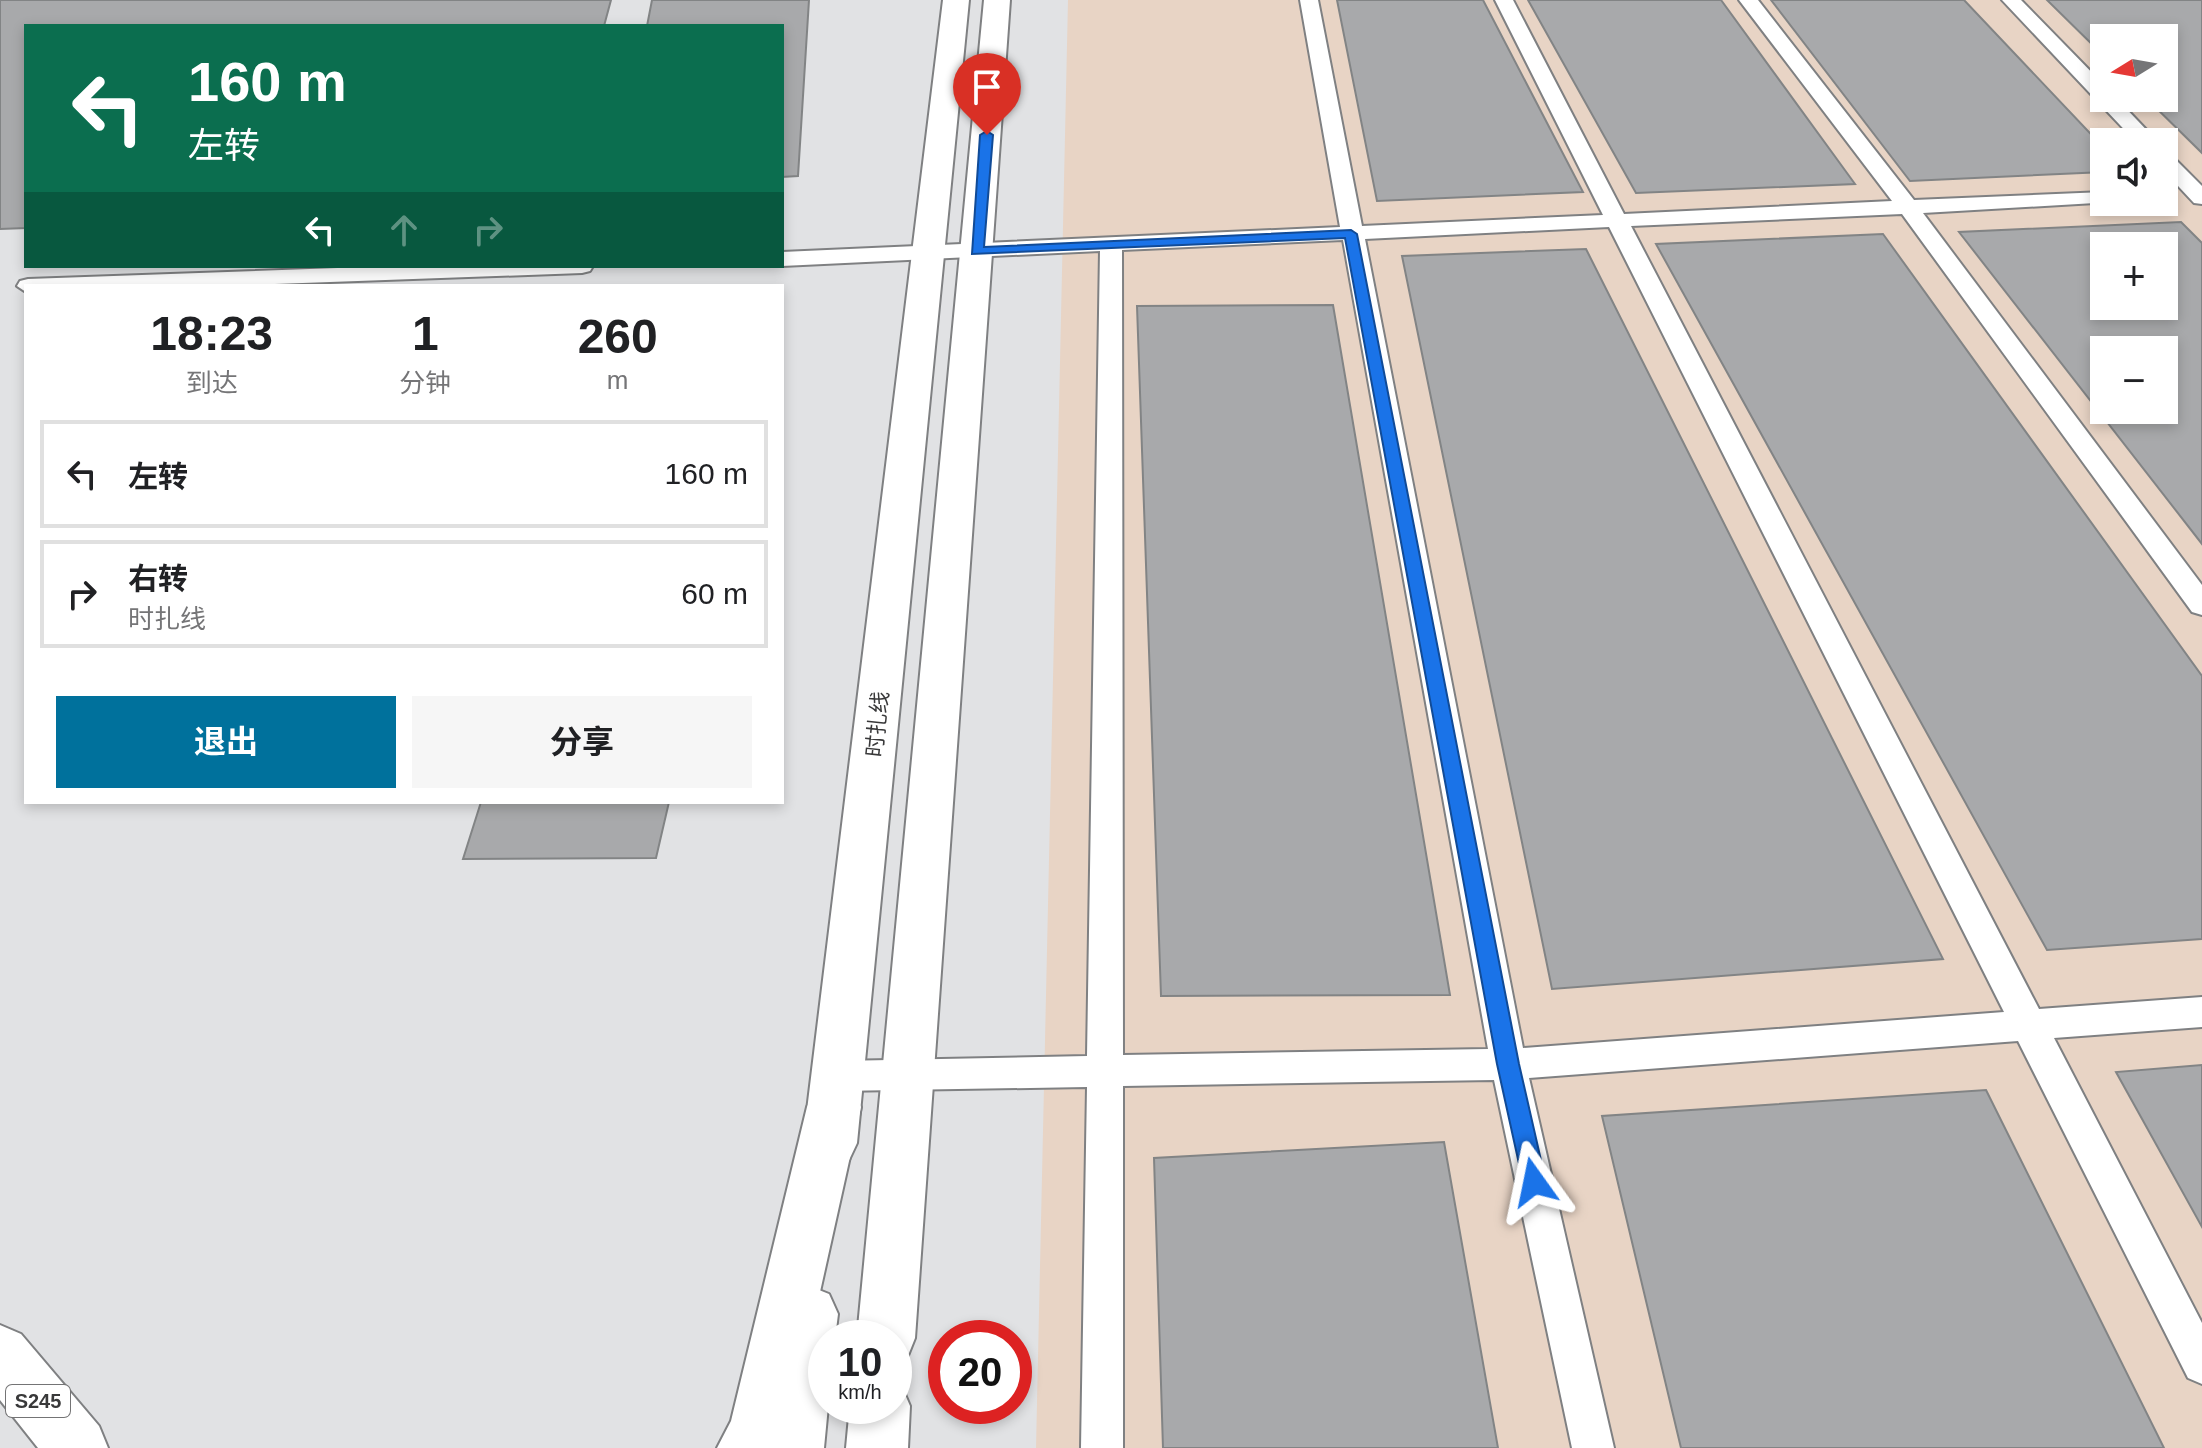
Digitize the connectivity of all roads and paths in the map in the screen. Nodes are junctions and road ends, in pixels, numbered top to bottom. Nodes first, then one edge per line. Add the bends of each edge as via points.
1 (956, 0) edge
2 (997, 0) edge
3 (1309, 0) edge
4 (1504, 0) edge
5 (1748, 0) edge
6 (2011, 0) edge
7 (2090, 82) edge
8 (2119, 112) edge
9 (2135, 128) edge
10 (2178, 173) edge
11 (2178, 196) edge
12 (2201, 196) edge
13 (2090, 199) edge
14 (1908, 207) junction
15 (1616, 221) junction
16 (1351, 234) junction
17 (1111, 245) junction
18 (977, 251) junction
19 (929, 254) junction
20 (784, 259) edge
21 (526, 268) edge
22 (82, 284) edge
23 (24, 286) edge
24 (0, 287) edge
25 (2202, 605) edge
26 (2202, 1012) edge
27 (2028, 1025) junction
28 (1508, 1064) junction
29 (1106, 1072) junction
30 (908, 1075) junction
31 (836, 1091) junction
32 (888, 1320) edge
33 (0, 1354) edge
34 (2202, 1364) edge
35 (879, 1424) edge
36 (77, 1448) edge
37 (748, 1448) edge
38 (793, 1448) edge
39 (877, 1448) edge
40 (1102, 1448) edge
41 (1593, 1448) edge

1 - 19 main road, 时扎线
2 - 18 main road
3 - 16 lane
4 - 15 lane
5 - 14 lane
6 - 7 lane
8 - 9 lane
10 - 12 lane
11 - 12 lane
13 - 14 lane
14 - 15 lane
14 - 25 lane
15 - 16 lane
15 - 27 lane
16 - 17 lane
16 - 28 lane
17 - 18 lane
17 - 29 lane
18 - 19 lane
18 - 30 main road
19 - 20 lane
19 - 31 main road, 时扎线
21 - 22 lane
23 - 24 lane
26 - 27 lane
27 - 28 lane
27 - 34 lane
28 - 29 lane
28 - 41 lane
29 - 30 lane
29 - 40 lane
30 - 31 lane
30 - 32 main road
31 - 37 main road via 758,1436
31 - 38 main road, 时扎线
33 - 36 main road, S245
35 - 39 main road

